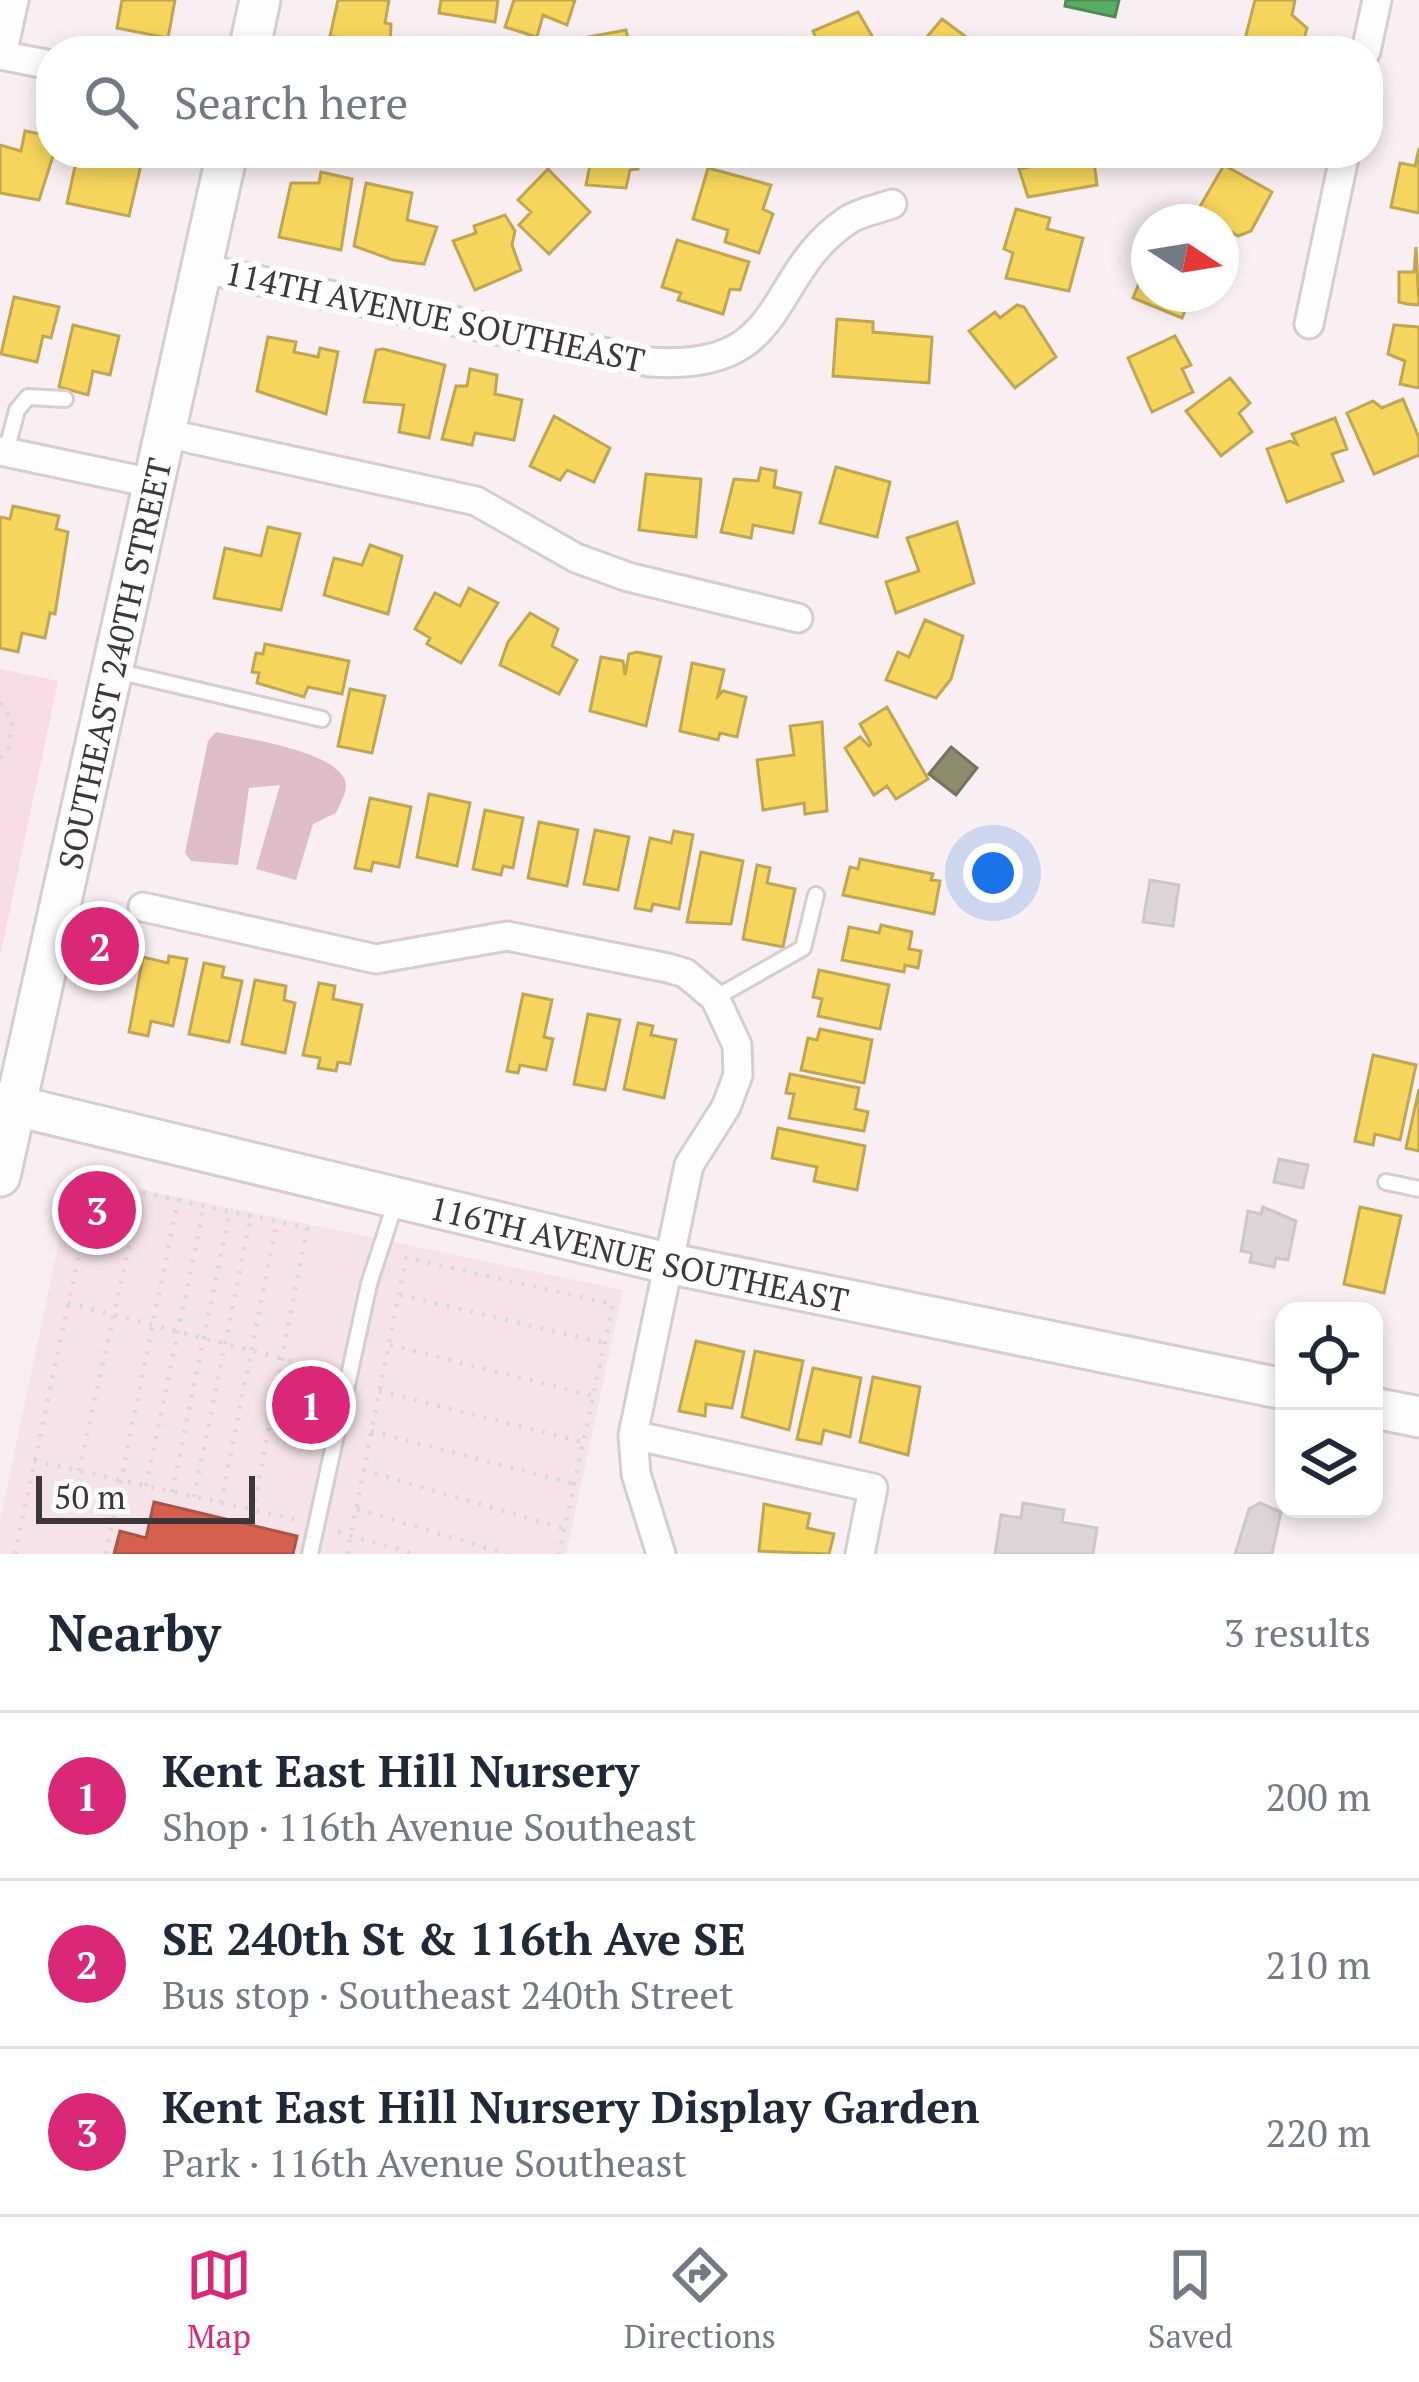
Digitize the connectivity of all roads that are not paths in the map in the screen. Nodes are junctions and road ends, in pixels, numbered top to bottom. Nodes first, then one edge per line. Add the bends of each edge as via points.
1 (14, 0) edge
2 (260, 0) edge
3 (1377, 0) edge
4 (252, 36) edge
5 (1369, 36) edge
6 (1, 55) edge
7 (36, 62) edge
8 (223, 168) edge
9 (1342, 168) edge
10 (892, 204) dead end
11 (200, 268) junction
12 (1309, 324) dead end
13 (65, 399) dead end
14 (165, 433) junction
15 (3, 451) edge
16 (152, 483) junction
17 (798, 618) dead end
18 (111, 670) junction
19 (322, 719) dead end
20 (816, 895) dead end
21 (143, 907) dead end
22 (715, 998) junction
23 (7, 1103) edge
24 (0, 1176) edge
25 (1386, 1182) dead end
26 (1419, 1190) edge
27 (397, 1198) junction
28 (667, 1263) junction
29 (1275, 1388) edge
30 (1383, 1410) edge
31 (1419, 1417) edge
32 (633, 1436) junction
33 (310, 1554) edge
34 (661, 1554) edge
35 (860, 1554) edge

1 - 6 street
2 - 4 main road
3 - 5 street
6 - 7 street
8 - 11 main road, SOUTHEAST 240TH STREET
9 - 12 street
10 - 11 street, 114TH AVENUE SOUTHEAST via 850,219 821,245 755,334 725,355 688,364
11 - 14 main road, SOUTHEAST 240TH STREET
13 - 15 lane via 28,397
14 - 16 main road, SOUTHEAST 240TH STREET
14 - 17 street via 476,501 628,578
15 - 16 street
16 - 18 main road, SOUTHEAST 240TH STREET
18 - 19 lane
18 - 23 main road, SOUTHEAST 240TH STREET
20 - 22 lane via 803,948
21 - 22 street via 376,959 507,936 685,973
22 - 28 street via 737,1045 738,1075 689,1165
23 - 24 main road, SOUTHEAST 240TH STREET
23 - 27 main road, 116TH AVENUE SOUTHEAST
25 - 26 lane
27 - 28 main road, 116TH AVENUE SOUTHEAST
27 - 33 lane via 369,1284
28 - 29 main road, 116TH AVENUE SOUTHEAST
28 - 32 street
30 - 31 main road
32 - 34 street
32 - 35 street via 873,1488

